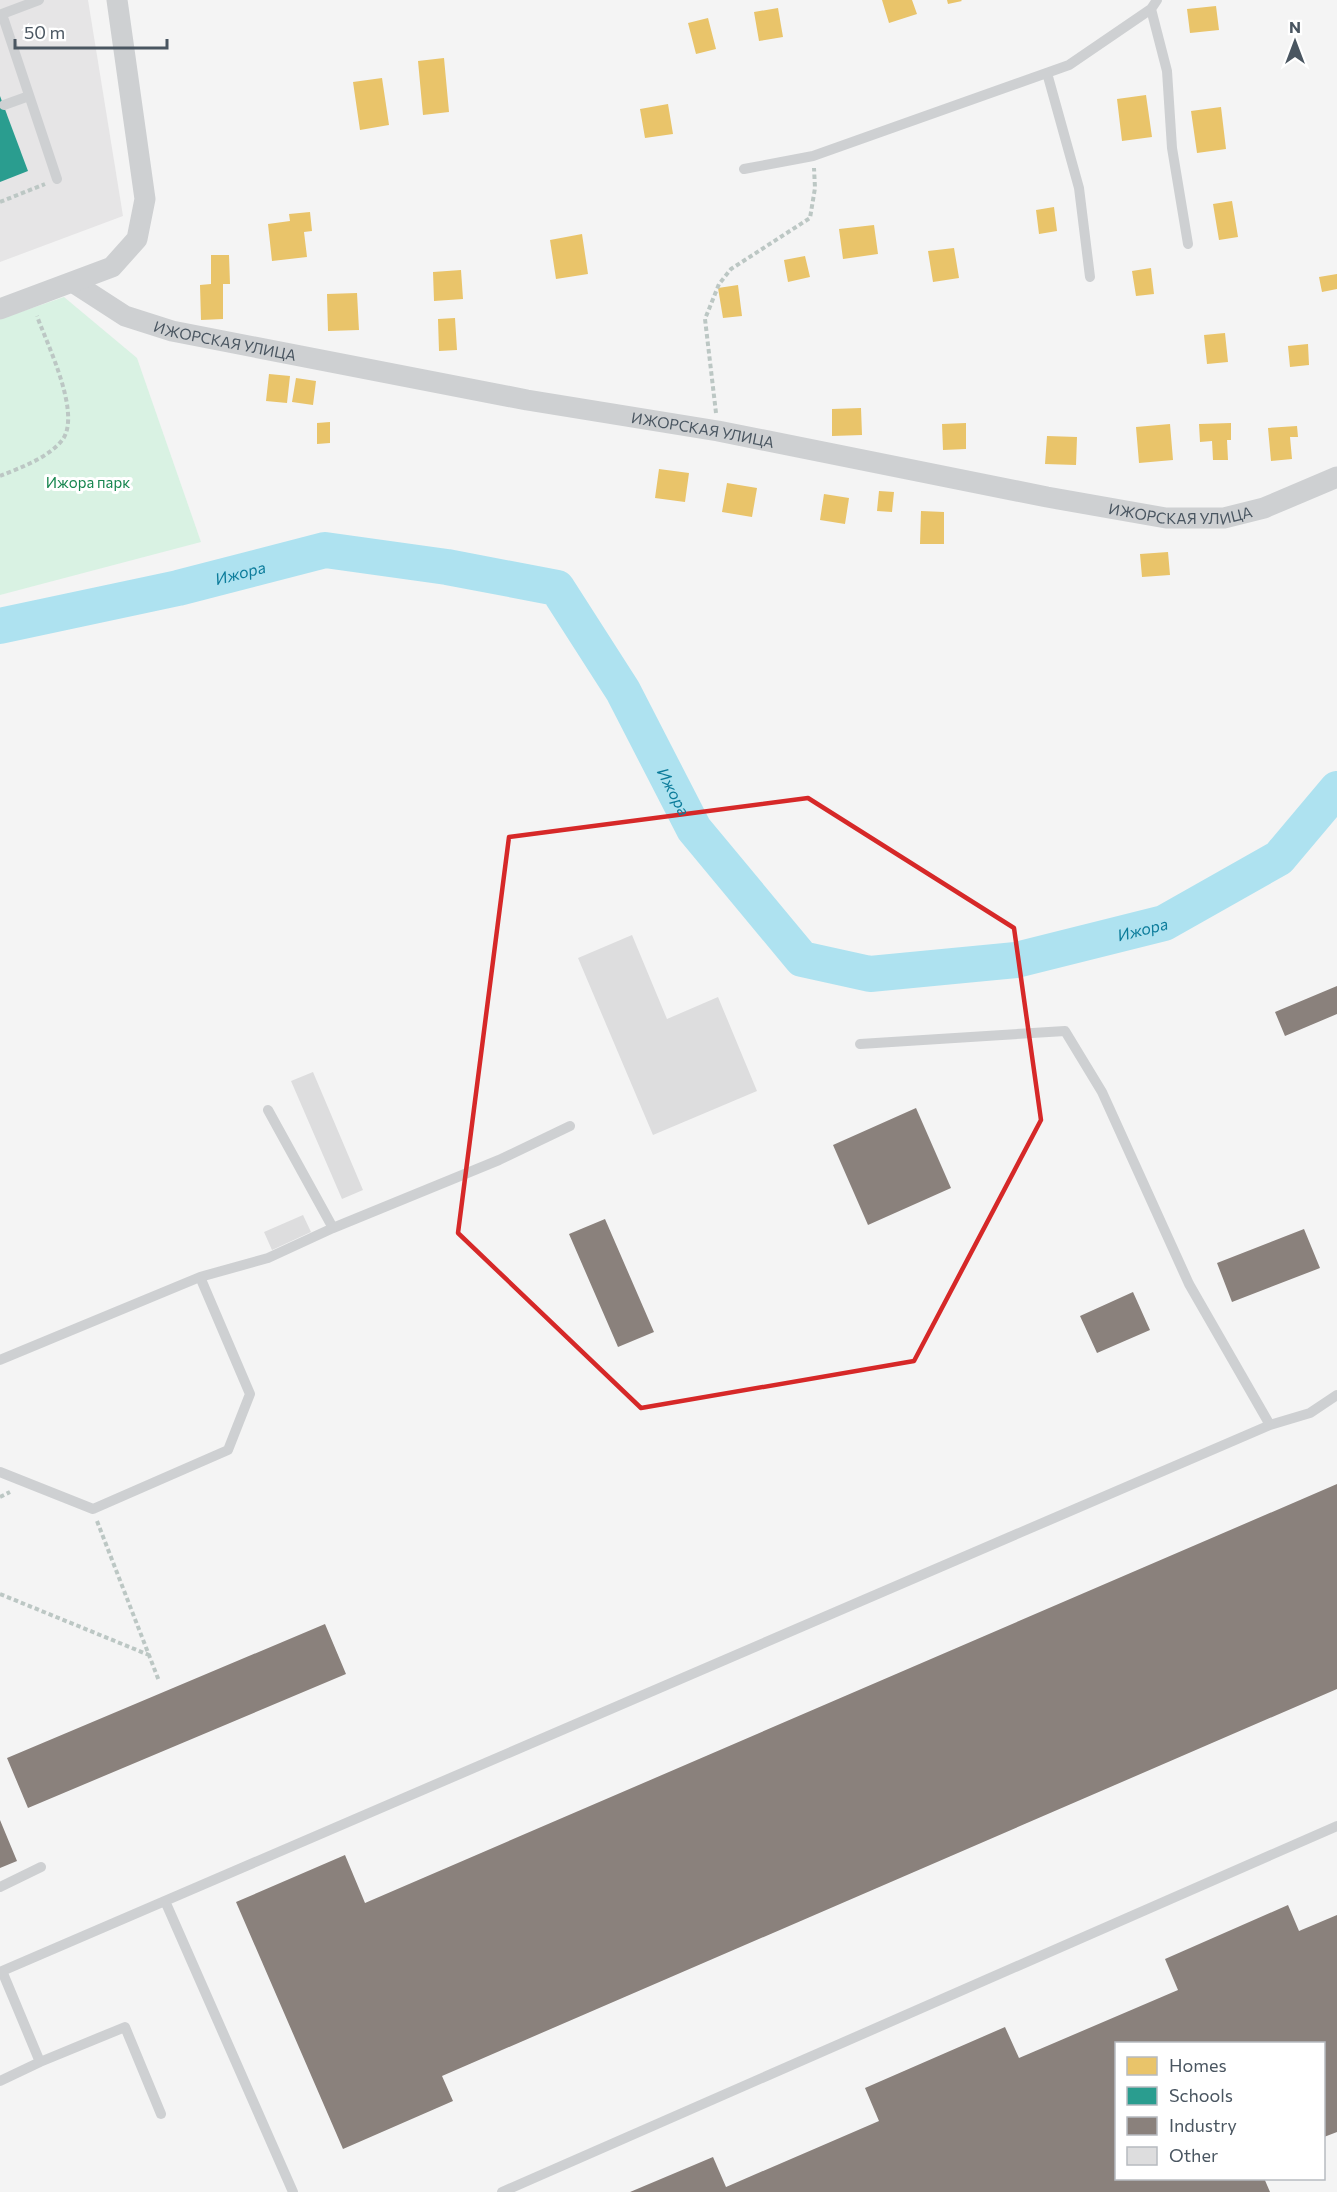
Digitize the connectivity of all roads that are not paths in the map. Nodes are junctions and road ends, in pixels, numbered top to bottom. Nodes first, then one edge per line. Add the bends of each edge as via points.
1 (39, 0) edge
2 (117, 0) edge
3 (1154, 4) edge
4 (1047, 73) junction
5 (29, 96) junction
6 (4, 105) dead end
7 (744, 169) dead end
8 (57, 179) road end
9 (1188, 244) dead end
10 (1090, 278) dead end
11 (74, 283) junction
12 (0, 309) edge
13 (1337, 477) edge
14 (861, 1044) dead end
15 (268, 1110) dead end
16 (570, 1126) dead end
17 (333, 1228) junction
18 (200, 1277) junction
19 (0, 1360) edge
20 (1337, 1395) edge
21 (1270, 1425) junction
22 (0, 1472) edge
23 (1337, 1826) edge
24 (41, 1868) dead end
25 (0, 1887) edge
26 (165, 1901) junction
27 (1, 1971) edge
28 (40, 2062) junction
29 (0, 2081) edge
30 (161, 2114) dead end
31 (292, 2192) edge
32 (502, 2192) edge

1 - 5 lane via 2,14
2 - 11 street via 145,199 137,239 112,267
3 - 4 lane via 1069,65
3 - 9 lane via 1167,71 1172,148
4 - 7 lane via 813,156
4 - 10 lane via 1080,188
5 - 6 lane
5 - 8 lane
11 - 12 street
11 - 13 street, ИЖОРСКАЯ УЛИЦА via 125,316 172,331 1166,518 1224,518 1264,508
14 - 21 lane via 1065,1032 1102,1092 1189,1284
15 - 17 lane
16 - 17 lane via 500,1161
17 - 18 lane via 268,1258
18 - 19 lane
18 - 22 lane via 250,1394 228,1450 93,1509
20 - 21 lane via 1310,1413
21 - 26 lane
23 - 32 lane
24 - 25 lane
26 - 27 lane
26 - 31 lane
27 - 28 lane
28 - 29 lane
28 - 30 lane via 125,2027

